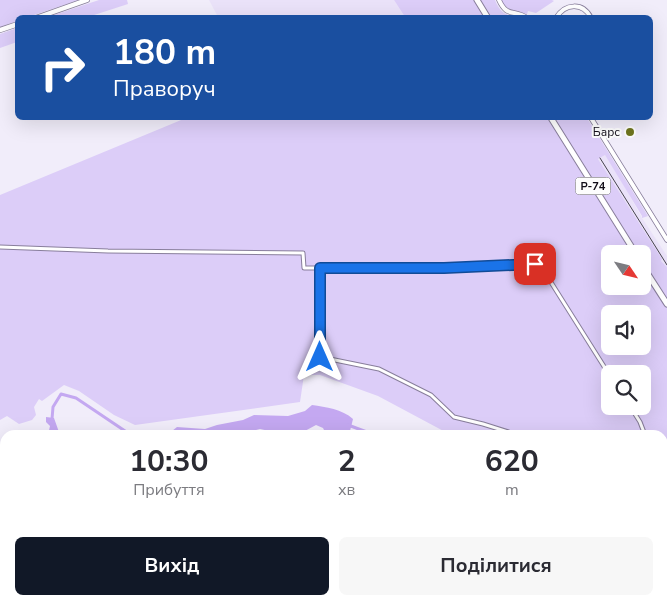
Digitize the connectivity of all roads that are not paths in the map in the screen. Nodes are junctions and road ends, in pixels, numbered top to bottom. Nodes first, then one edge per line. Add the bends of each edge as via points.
1 (87, 0) edge
2 (477, 0) edge
3 (500, 0) edge
4 (44, 15) edge
5 (486, 15) edge
6 (523, 15) edge
7 (558, 15) edge
8 (589, 15) edge
9 (15, 25) edge
10 (0, 30) edge
11 (552, 120) edge
12 (592, 120) edge
13 (667, 240) edge
14 (630, 245) edge
15 (0, 247) edge
16 (320, 268) junction
17 (651, 279) edge
18 (667, 304) edge
19 (603, 365) edge
20 (636, 415) edge
21 (501, 430) edge
22 (643, 430) edge

1 - 4 main road
2 - 5 main road
3 - 6 street via 509,13
7 - 8 street via 563,9 573,6 584,9
9 - 10 main road
11 - 14 main road, Р-74
12 - 13 street
15 - 16 street via 303,253 304,268
16 - 19 street via 538,264
16 - 21 street via 320,357 379,369 431,395 452,416
17 - 18 main road
20 - 22 street

